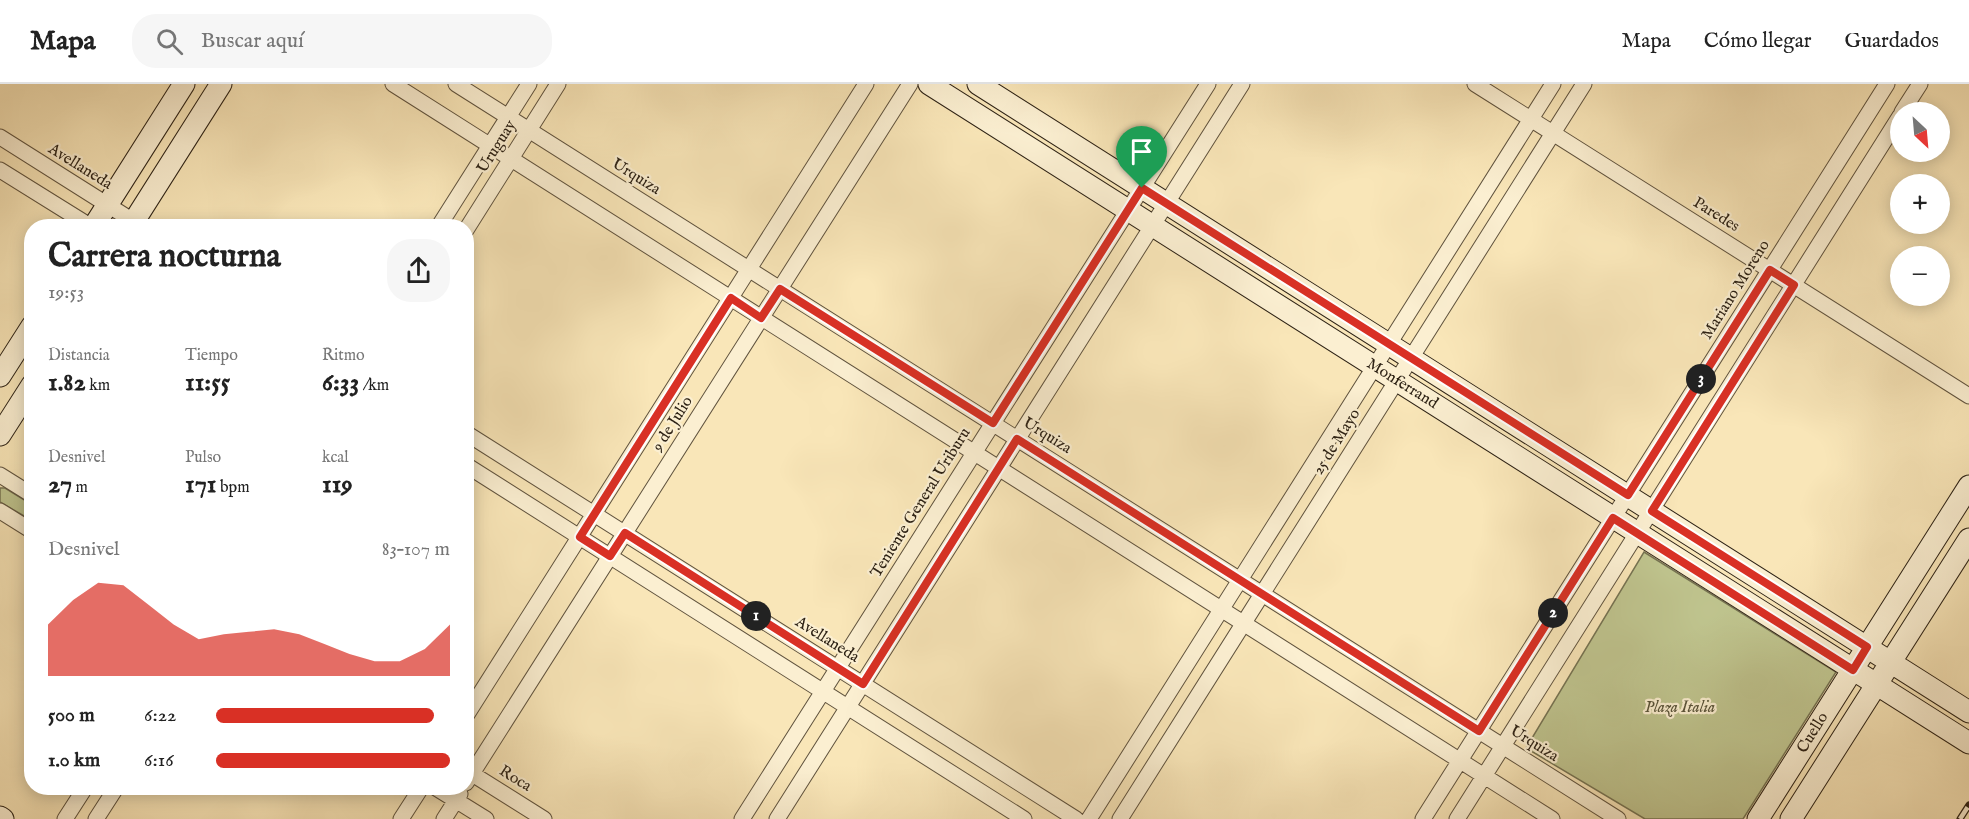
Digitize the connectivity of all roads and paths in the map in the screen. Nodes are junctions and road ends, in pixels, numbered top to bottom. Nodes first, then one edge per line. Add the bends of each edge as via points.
1 (184, 84) edge
2 (221, 84) edge
3 (393, 84) edge
4 (456, 84) edge
5 (529, 84) edge
6 (558, 84) edge
7 (866, 84) edge
8 (910, 84) edge
9 (928, 84) edge
10 (978, 84) edge
11 (1208, 84) edge
12 (1242, 84) edge
13 (1474, 84) edge
14 (1553, 84) edge
15 (1584, 84) edge
16 (1887, 84) edge
17 (1920, 84) edge
18 (1909, 102) edge
19 (508, 117) junction
20 (1530, 119) junction
21 (529, 130) junction
22 (1890, 132) edge
23 (1552, 133) junction
24 (0, 137) edge
25 (490, 145) junction
26 (511, 159) junction
27 (0, 170) edge
28 (1142, 188) junction
29 (1167, 204) junction
30 (108, 206) junction
31 (1128, 210) junction
32 (79, 219) edge
33 (99, 219) edge
34 (126, 219) edge
35 (139, 219) edge
36 (443, 219) edge
37 (473, 219) edge
38 (1152, 226) junction
39 (749, 269) junction
40 (1770, 270) junction
41 (1794, 285) junction
42 (780, 289) junction
43 (731, 298) junction
44 (761, 318) junction
45 (24, 338) edge
46 (1389, 344) junction
47 (1411, 358) junction
48 (1374, 367) junction
49 (0, 376) edge
50 (1396, 381) junction
51 (1969, 396) edge
52 (24, 398) edge
53 (993, 423) junction
54 (0, 435) edge
55 (474, 438) edge
56 (1017, 439) junction
57 (974, 453) junction
58 (999, 468) junction
59 (474, 470) edge
60 (0, 475) edge
61 (1969, 486) edge
62 (24, 490) edge
63 (1628, 495) junction
64 (0, 511) edge
65 (1652, 511) junction
66 (594, 514) junction
67 (1613, 518) junction
68 (24, 526) edge
69 (625, 533) junction
70 (1637, 533) junction
71 (580, 537) junction
72 (1969, 539) edge
73 (610, 556) junction
74 (1240, 580) junction
75 (1262, 594) junction
76 (1221, 610) junction
77 (1243, 623) junction
78 (1867, 647) junction
79 (1891, 662) junction
80 (838, 668) junction
81 (1853, 670) junction
82 (863, 684) junction
83 (1876, 685) junction
84 (823, 691) junction
85 (474, 703) edge
86 (848, 707) junction
87 (1969, 712) edge
88 (1479, 731) junction
89 (1969, 743) edge
90 (1503, 746) junction
91 (1460, 761) junction
92 (474, 767) edge
93 (1484, 776) junction
94 (474, 779) edge
95 (80, 795) edge
96 (111, 795) edge
97 (416, 795) edge
98 (459, 795) edge
99 (461, 795) edge
100 (65, 819) edge
101 (96, 819) edge
102 (401, 819) edge
103 (444, 819) edge
104 (486, 819) edge
105 (544, 819) edge
106 (742, 819) edge
107 (777, 819) edge
108 (1024, 819) edge
109 (1076, 819) edge
110 (1089, 819) edge
111 (1120, 819) edge
112 (1423, 819) edge
113 (1457, 819) edge
114 (1552, 819) edge
115 (1618, 819) edge
116 (1758, 819) edge
117 (1791, 819) edge

1 - 30 street
2 - 35 street
3 - 25 street
4 - 19 street, Urquiza
5 - 19 street, Uruguay
6 - 21 street, Uruguay
7 - 39 street, 9 de Julio
8 - 42 street, 9 de Julio
9 - 31 street, Monferrand
10 - 28 street, Monferrand
11 - 28 street, Teniente General Uriburu
12 - 29 street
13 - 20 street, Paredes
14 - 20 street, 25 de Mayo
15 - 23 street, 25 de Mayo
16 - 40 street, Mariano Moreno
17 - 18 street
19 - 21 street, Urquiza
19 - 25 street, Uruguay
20 - 23 street, Paredes
20 - 46 street, 25 de Mayo
21 - 26 street, Uruguay
21 - 39 street, Urquiza
22 - 41 street
23 - 40 street, Paredes
23 - 47 street, 25 de Mayo
24 - 30 street, Avellaneda
25 - 26 street
25 - 36 street, Uruguay
26 - 37 street, Uruguay
26 - 43 street
27 - 32 street
28 - 29 street, Monferrand
28 - 31 street, Teniente General Uriburu
29 - 38 street
29 - 46 street, Monferrand
30 - 33 street
30 - 34 street, Avellaneda
31 - 38 street, Monferrand
31 - 53 street, Teniente General Uriburu
38 - 48 street, Monferrand
38 - 56 street
39 - 42 street, Urquiza
39 - 43 street, 9 de Julio
40 - 41 street, Paredes
40 - 63 street, Mariano Moreno
41 - 51 street, Paredes
41 - 65 street
42 - 44 street, 9 de Julio
42 - 53 street, Urquiza
43 - 44 street
43 - 66 street, 9 de Julio
44 - 57 street
44 - 69 street, 9 de Julio
45 - 49 street
46 - 47 street, Monferrand
46 - 48 street, 25 de Mayo
47 - 50 street, 25 de Mayo
47 - 63 street, Monferrand
48 - 50 street, Monferrand
48 - 74 street, 25 de Mayo
50 - 67 street, Monferrand
50 - 75 street, 25 de Mayo
52 - 54 street
53 - 56 street, Urquiza
53 - 57 street, Teniente General Uriburu
55 - 66 street, Avellaneda
56 - 58 street
56 - 74 street, Urquiza
57 - 58 street
57 - 80 street, Teniente General Uriburu
58 - 76 street
58 - 82 street
59 - 71 street
60 - 62 street
61 - 78 street, Cuello
63 - 65 street, Monferrand
63 - 67 street, Mariano Moreno
64 - 68 street
65 - 70 street
65 - 78 street, Monferrand
66 - 69 street, Avellaneda
66 - 71 street, 9 de Julio
67 - 70 street, Monferrand
67 - 88 street, Mariano Moreno
69 - 73 street, 9 de Julio
69 - 80 street, Avellaneda
70 - 81 street, Monferrand
70 - 90 street
71 - 73 street
71 - 85 street, 9 de Julio
72 - 79 street, Cuello
73 - 84 street
73 - 92 street, 9 de Julio
74 - 75 street, Urquiza
74 - 76 street, 25 de Mayo
75 - 77 street, 25 de Mayo
75 - 88 street, Urquiza
76 - 77 street
76 - 110 street, 25 de Mayo
77 - 91 street
77 - 111 street, 25 de Mayo
78 - 79 street, Monferrand
78 - 81 street, Cuello
79 - 83 street, Cuello
79 - 87 street, Monferrand
80 - 82 street, Avellaneda
80 - 84 street, Teniente General Uriburu
81 - 83 street, Monferrand
81 - 116 street, Cuello
82 - 86 street
82 - 109 street, Avellaneda
83 - 89 street, Monferrand
83 - 117 street, Cuello
84 - 86 street
84 - 106 street, Teniente General Uriburu
86 - 107 street
86 - 108 street
88 - 90 street, Urquiza
88 - 91 street, Mariano Moreno
90 - 93 street
90 - 115 street, Urquiza
91 - 93 street
91 - 112 street, Mariano Moreno
93 - 113 street
93 - 114 street
94 - 105 street, Roca
95 - 100 street
96 - 101 street
97 - 102 street
98 - 103 street
99 - 104 street

